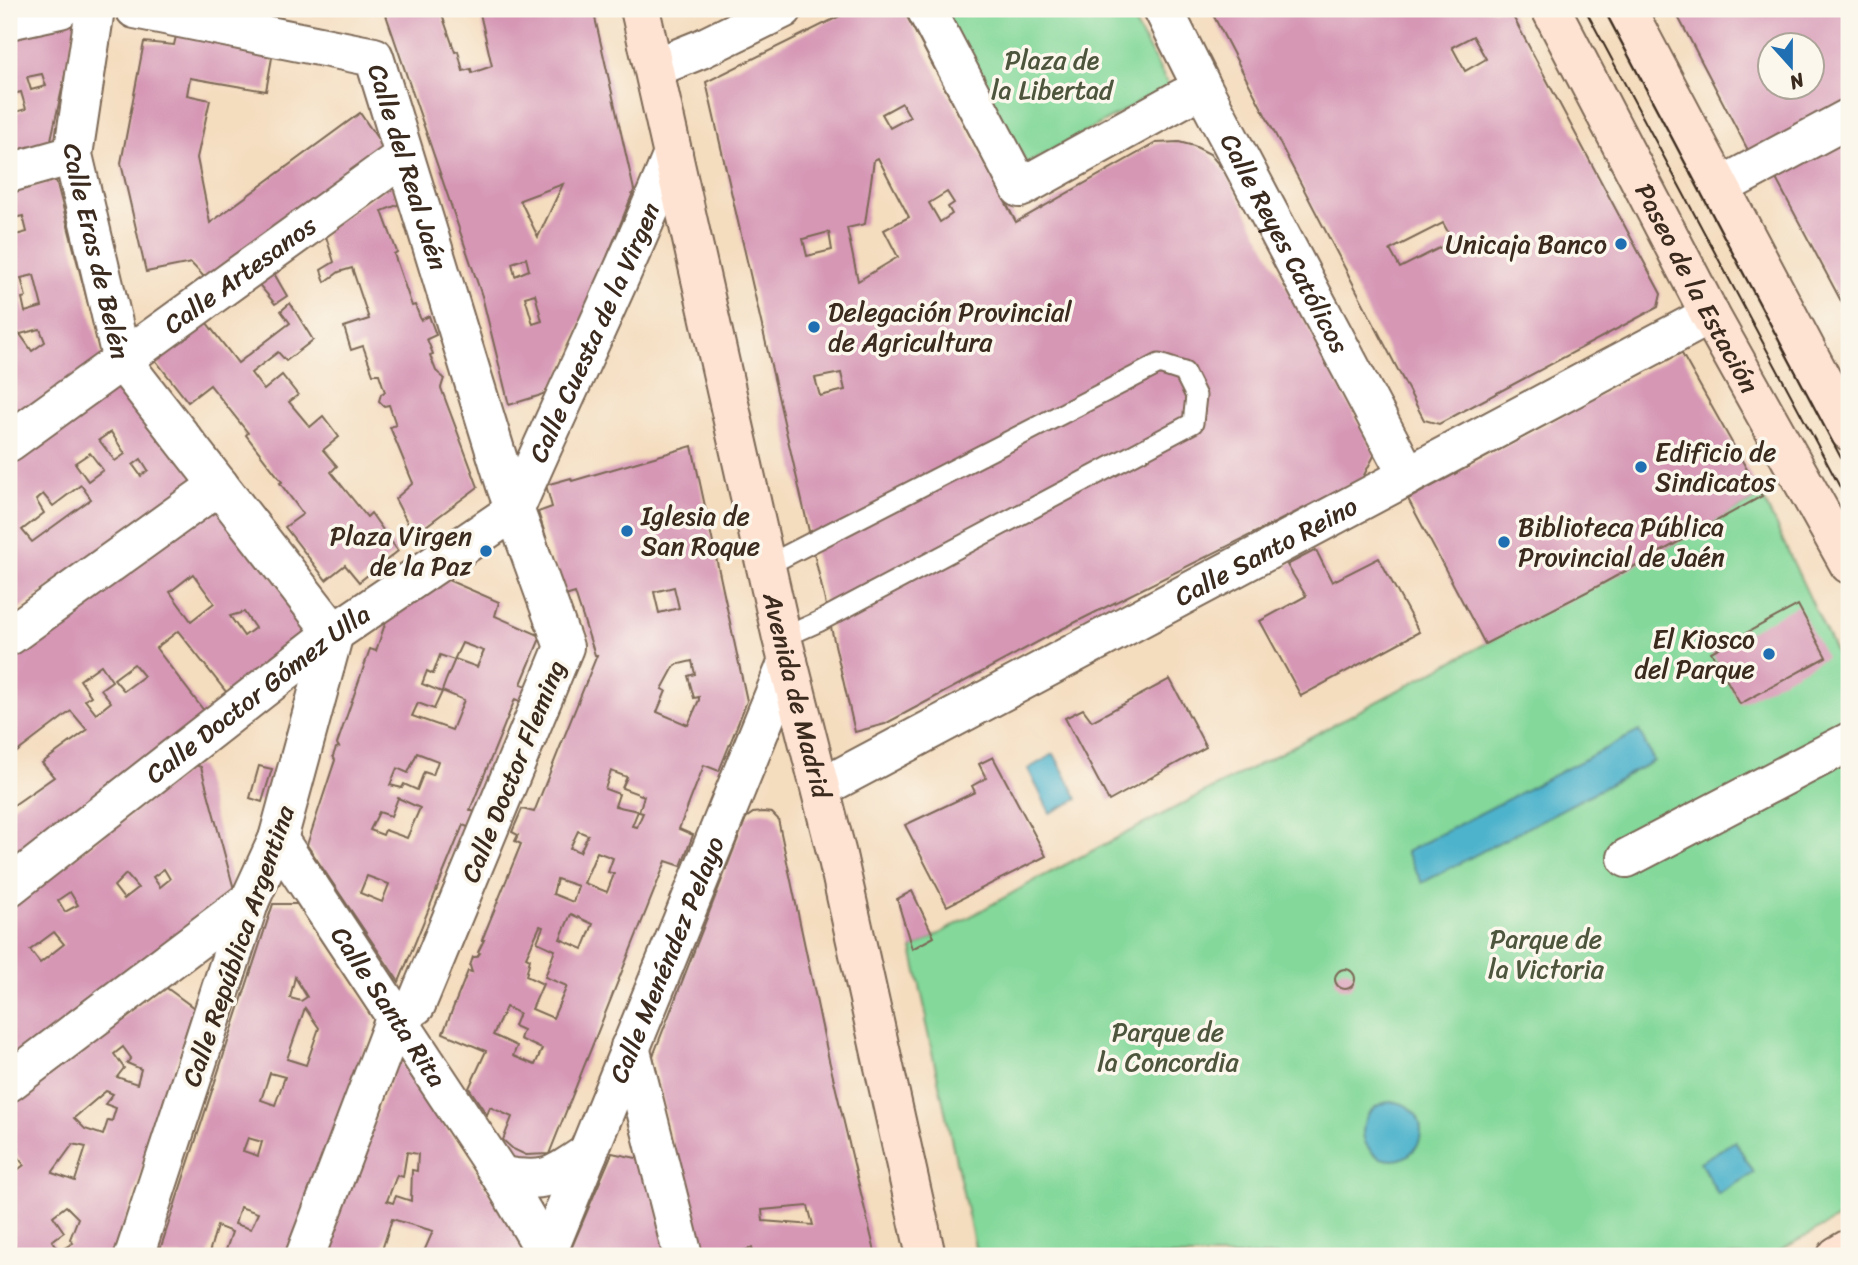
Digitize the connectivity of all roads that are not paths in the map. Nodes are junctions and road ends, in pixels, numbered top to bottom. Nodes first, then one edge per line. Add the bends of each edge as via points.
1 (60, 9) edge
2 (95, 9) edge
3 (135, 9) edge
4 (640, 9) edge
5 (783, 9) edge
6 (926, 9) edge
7 (1163, 9) edge
8 (1551, 9) edge
9 (1626, 9) edge
10 (9, 20) edge
11 (654, 68) junction
12 (1183, 98) dead end
13 (1849, 118) edge
14 (73, 155) junction
15 (673, 155) junction
16 (404, 156) junction
17 (9, 173) edge
18 (1720, 187) junction
19 (1710, 315) junction
20 (122, 360) junction
21 (1849, 431) edge
22 (9, 442) edge
23 (1408, 476) junction
24 (219, 485) junction
25 (514, 511) junction
26 (1849, 564) edge
27 (766, 566) junction
28 (334, 633) junction
29 (9, 636) edge
30 (785, 650) junction
31 (1849, 742) edge
32 (821, 788) junction
33 (278, 839) junction
34 (1627, 858) dead end
35 (9, 887) edge
36 (250, 900) junction
37 (395, 1019) junction
38 (630, 1047) junction
39 (9, 1082) edge
40 (588, 1153) junction
41 (501, 1176) junction
42 (1849, 1249) edge
43 (546, 1255) edge
44 (134, 1256) edge
45 (305, 1256) edge
46 (683, 1256) edge
47 (926, 1256) edge
48 (1837, 1256) edge

1 - 10 street
2 - 14 street, Calle Eras de Belén
3 - 16 street, Calle del Real Jaén via 374,57
4 - 11 street, Avenida de Madrid
5 - 11 street
6 - 12 street via 1020,188
7 - 23 street, Calle Reyes Católicos
8 - 19 street, Paseo de la Estación
9 - 18 street
11 - 15 street, Avenida de Madrid
13 - 18 street
14 - 17 street
14 - 20 street, Calle Eras de Belén
15 - 25 street, Calle Cuesta de la Virgen
15 - 27 street, Avenida de Madrid
16 - 20 street, Calle Artesanos
16 - 25 street, Calle del Real Jaén
18 - 21 street
19 - 23 street, Calle Santo Reino
19 - 26 street, Paseo de la Estación
20 - 22 street, Calle Artesanos
20 - 24 street, Calle Eras de Belén
23 - 32 street, Calle Santo Reino
24 - 28 street, Calle Eras de Belén
24 - 29 street
25 - 28 street, Calle Doctor Gómez Ulla
25 - 37 street, Calle Doctor Fleming via 564,647 416,1005
27 - 30 street, Avenida de Madrid
27 - 30 lane via 1159,364 1184,372 1196,396 1193,422 818,622
28 - 33 street, Calle República Argentina
28 - 35 street, Calle Doctor Gómez Ulla
30 - 32 street, Avenida de Madrid
30 - 38 street, Calle Menéndez Pelayo
31 - 34 street
32 - 47 street, Avenida de Madrid
33 - 36 street, Calle República Argentina
33 - 37 street, Calle Santa Rita
36 - 39 street
36 - 44 street, Calle República Argentina
37 - 41 street, Calle Santa Rita
37 - 45 street
38 - 40 street, Calle Menéndez Pelayo
38 - 46 street
40 - 41 street via 552,1176 530,1181
40 - 43 street, Calle Menéndez Pelayo
41 - 43 street, Calle Santa Rita
42 - 48 street

